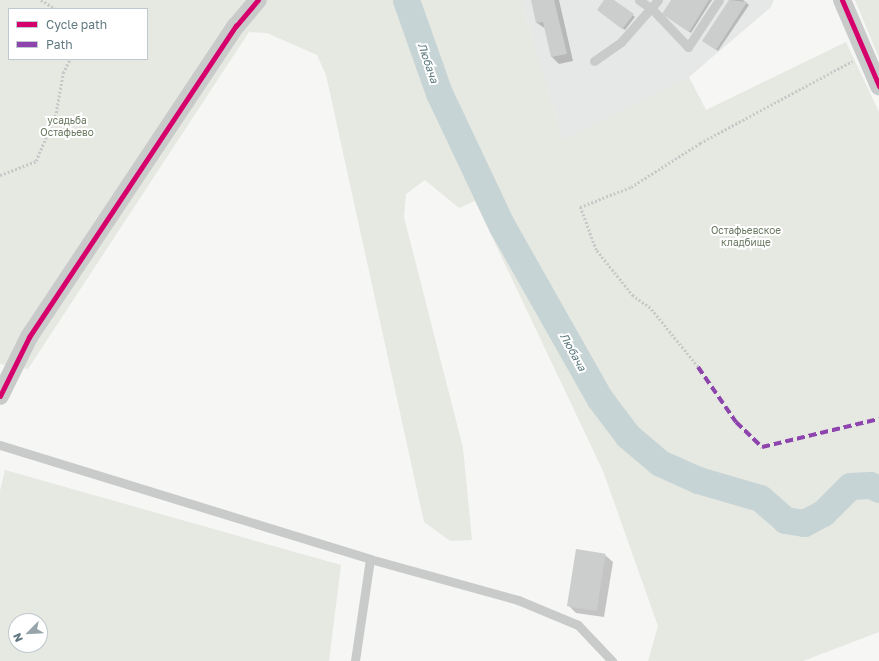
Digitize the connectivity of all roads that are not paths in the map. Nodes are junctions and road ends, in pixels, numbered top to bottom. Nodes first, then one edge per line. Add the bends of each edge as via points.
1 (258, 0) edge
2 (639, 0) edge
3 (658, 0) edge
4 (719, 0) edge
5 (842, 0) edge
6 (652, 9) junction
7 (594, 61) dead end
8 (879, 86) edge
9 (0, 396) edge
10 (0, 444) edge
11 (370, 559) junction
12 (355, 661) edge
13 (612, 661) edge

1 - 9 street via 236,26 29,337
2 - 6 lane
3 - 6 lane
4 - 6 lane via 688,47
5 - 8 street
6 - 7 lane via 621,42
10 - 11 lane
11 - 12 lane
11 - 13 lane via 518,600 578,625

